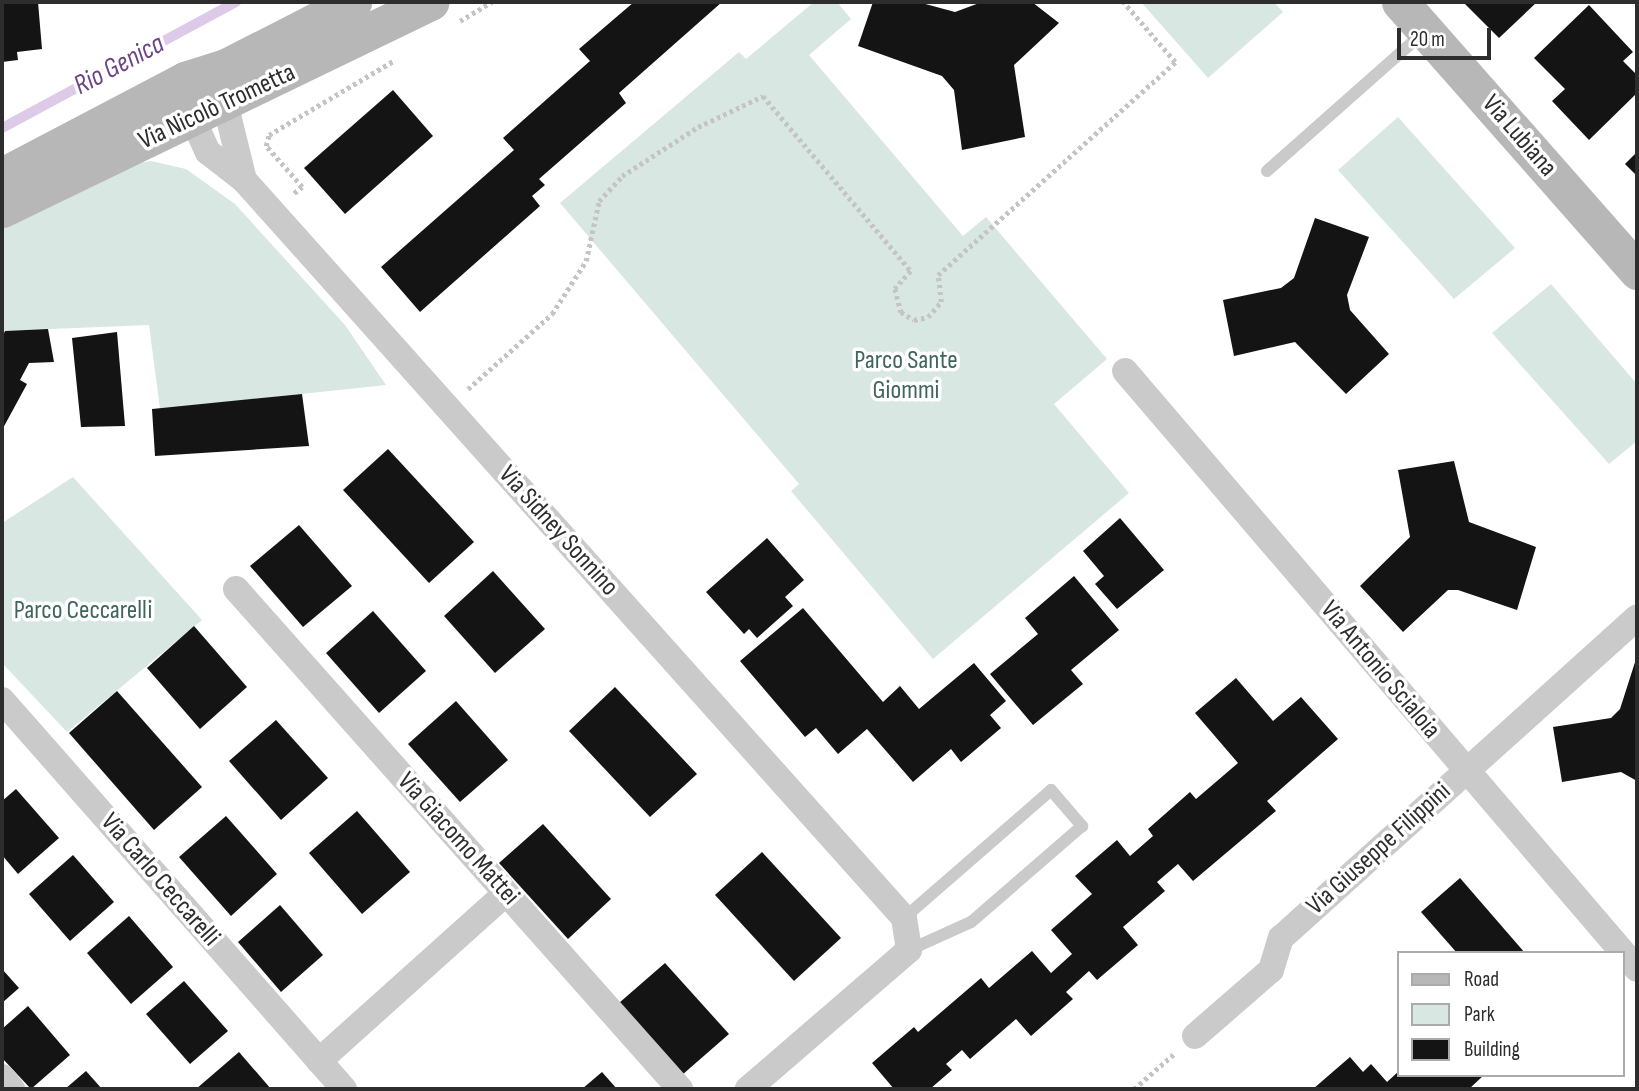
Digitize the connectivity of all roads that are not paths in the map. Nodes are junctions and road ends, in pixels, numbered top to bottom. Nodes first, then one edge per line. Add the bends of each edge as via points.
1 (353, 2) edge
2 (430, 2) edge
3 (1400, 2) edge
4 (1426, 31) junction
5 (228, 84) junction
6 (193, 119) junction
7 (1267, 171) dead end
8 (2, 176) edge
9 (244, 180) junction
10 (2, 209) edge
11 (1637, 271) edge
12 (1125, 370) dead end
13 (236, 589) dead end
14 (1637, 617) edge
15 (2, 700) edge
16 (1466, 771) junction
17 (506, 893) junction
18 (904, 918) junction
19 (909, 950) junction
20 (1621, 951) edge
21 (1625, 955) edge
22 (1637, 969) edge
23 (1195, 1036) road end
24 (318, 1060) junction
25 (2, 1077) edge
26 (345, 1088) edge
27 (12, 1089) edge
28 (680, 1089) edge
29 (748, 1089) edge

1 - 5 street, Via Nicolò Trometta
2 - 5 street, Via Nicolò Trometta
3 - 4 street, Via Lubiana
4 - 7 lane
4 - 11 street, Via Lubiana
5 - 6 street, Via Nicolò Trometta
5 - 8 street, Via Nicolò Trometta via 185,80
5 - 9 street, Via Sidney Sonnino via 228,115
6 - 9 street via 208,152
6 - 10 street, Via Nicolò Trometta
9 - 18 street, Via Sidney Sonnino
12 - 16 street, Via Antonio Scialoia
13 - 17 street, Via Giacomo Mattei
14 - 16 street, Via Giuseppe Filippini
15 - 24 street, Via Carlo Ceccarelli
16 - 20 street, Via Antonio Scialoia
16 - 23 street, Via Giuseppe Filippini via 1281,937 1271,970
17 - 24 street
17 - 28 street, Via Giacomo Mattei
18 - 19 street
18 - 19 lane via 1051,790 1082,826 971,922
19 - 29 street
21 - 22 street, Via Antonio Scialoia
24 - 26 street, Via Carlo Ceccarelli
25 - 27 street

